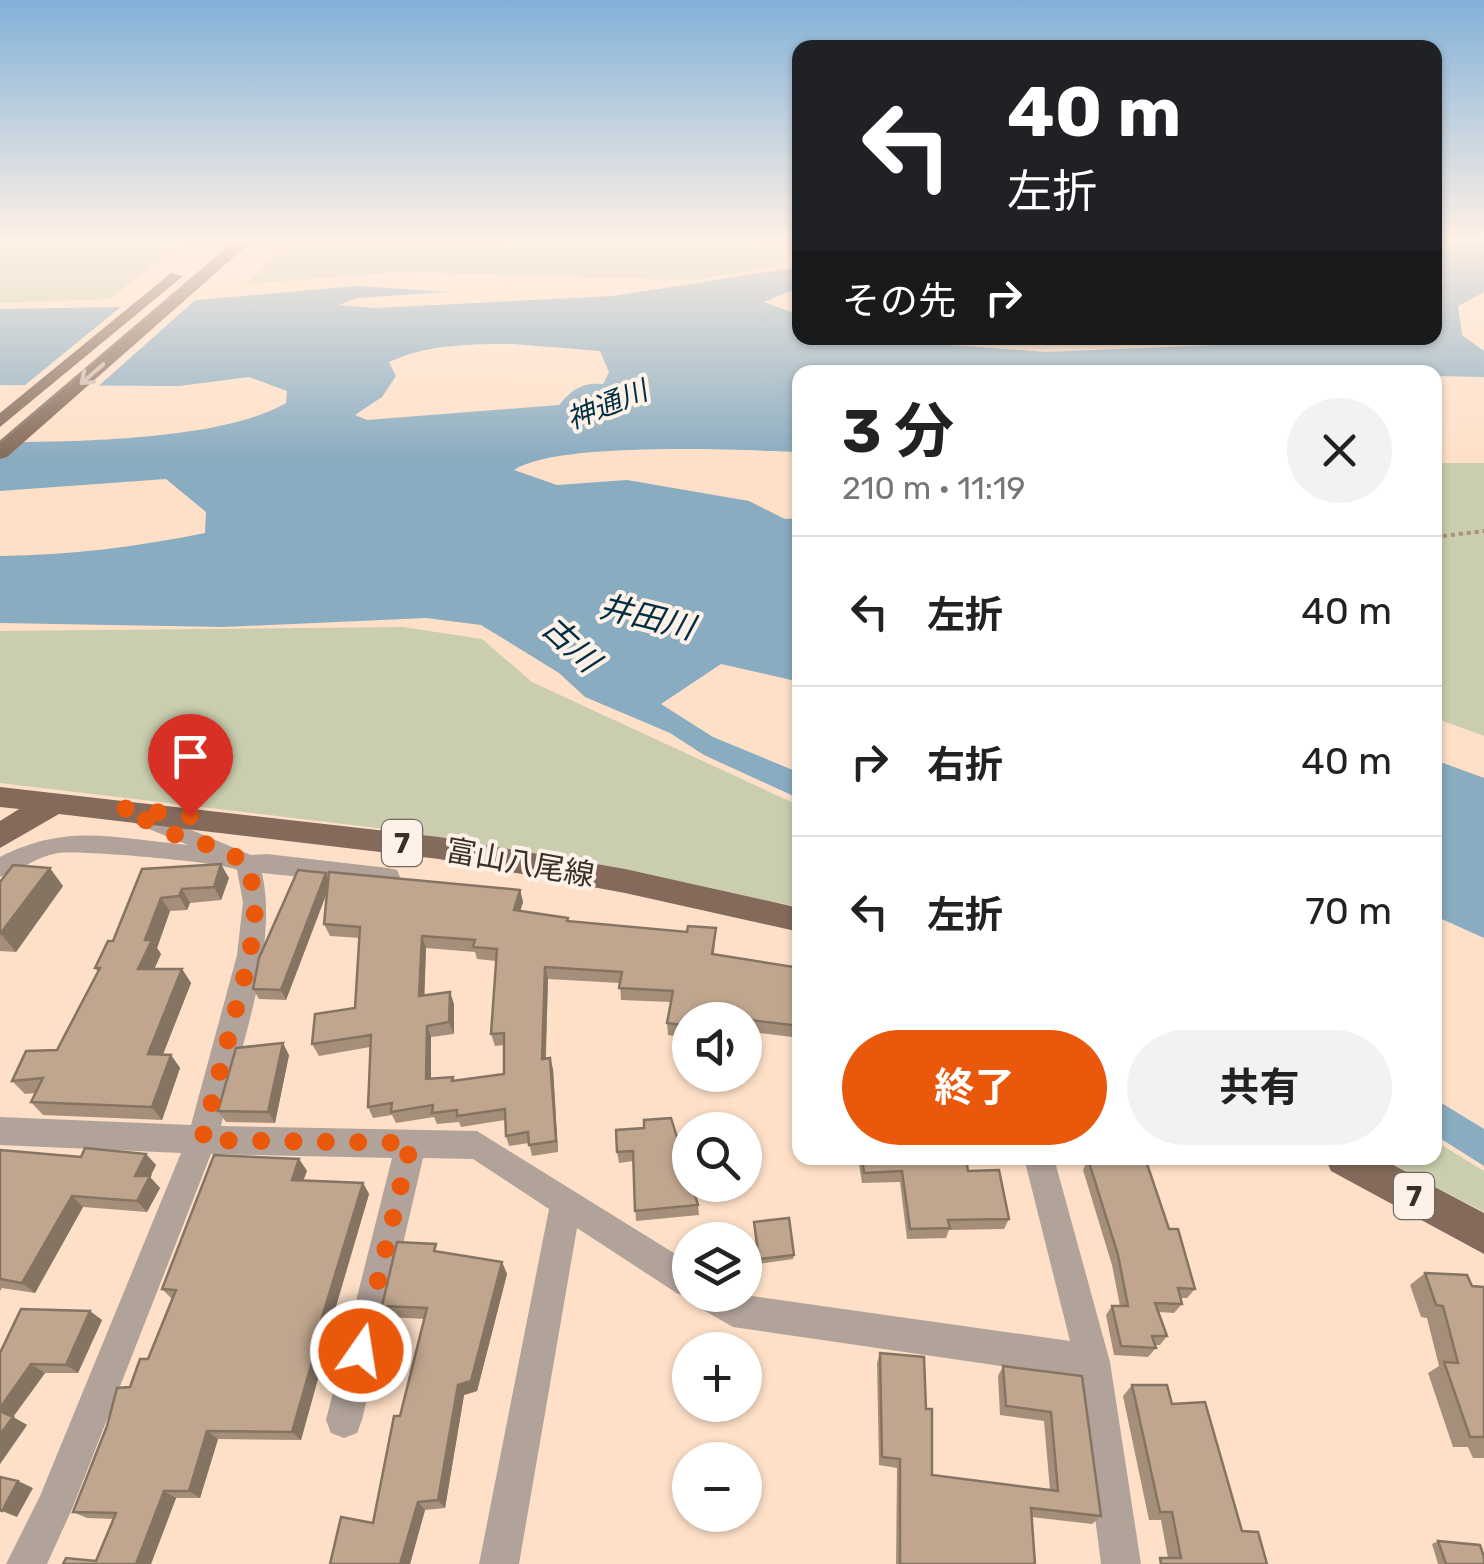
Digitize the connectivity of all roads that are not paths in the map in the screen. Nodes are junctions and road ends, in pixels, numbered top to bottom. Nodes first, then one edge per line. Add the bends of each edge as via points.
1 (131, 314) edge
2 (161, 314) edge
3 (0, 422) edge
4 (0, 454) edge
5 (0, 797) edge
6 (59, 801) junction
7 (121, 808) junction
8 (0, 837) edge
9 (241, 860) junction
10 (0, 868) edge
11 (388, 877) edge
12 (792, 919) edge
13 (0, 1131) edge
14 (202, 1140) junction
15 (411, 1143) junction
16 (1041, 1165) edge
17 (1357, 1165) edge
18 (566, 1203) junction
19 (1484, 1234) edge
20 (672, 1271) edge
21 (747, 1312) edge
22 (1094, 1362) junction
23 (344, 1420) dead end
24 (26, 1564) edge
25 (499, 1564) edge
26 (1122, 1564) edge

1 - 3 main road
2 -> 4 main road
5 - 6 main road, 富山八尾線 / 7
6 - 7 main road, 富山八尾線 / 7
6 - 8 main road
7 - 9 street
7 - 12 main road, 富山八尾線 / 7 via 439,848
9 - 10 street via 57,844
9 - 11 street
9 - 14 street via 256,902 250,955
13 - 14 street
14 - 15 street
14 - 24 street
15 - 18 street via 477,1146
15 - 23 street
16 - 22 street
17 - 19 main road, 7
18 - 20 street
18 - 25 street
21 - 22 street
22 - 26 street

